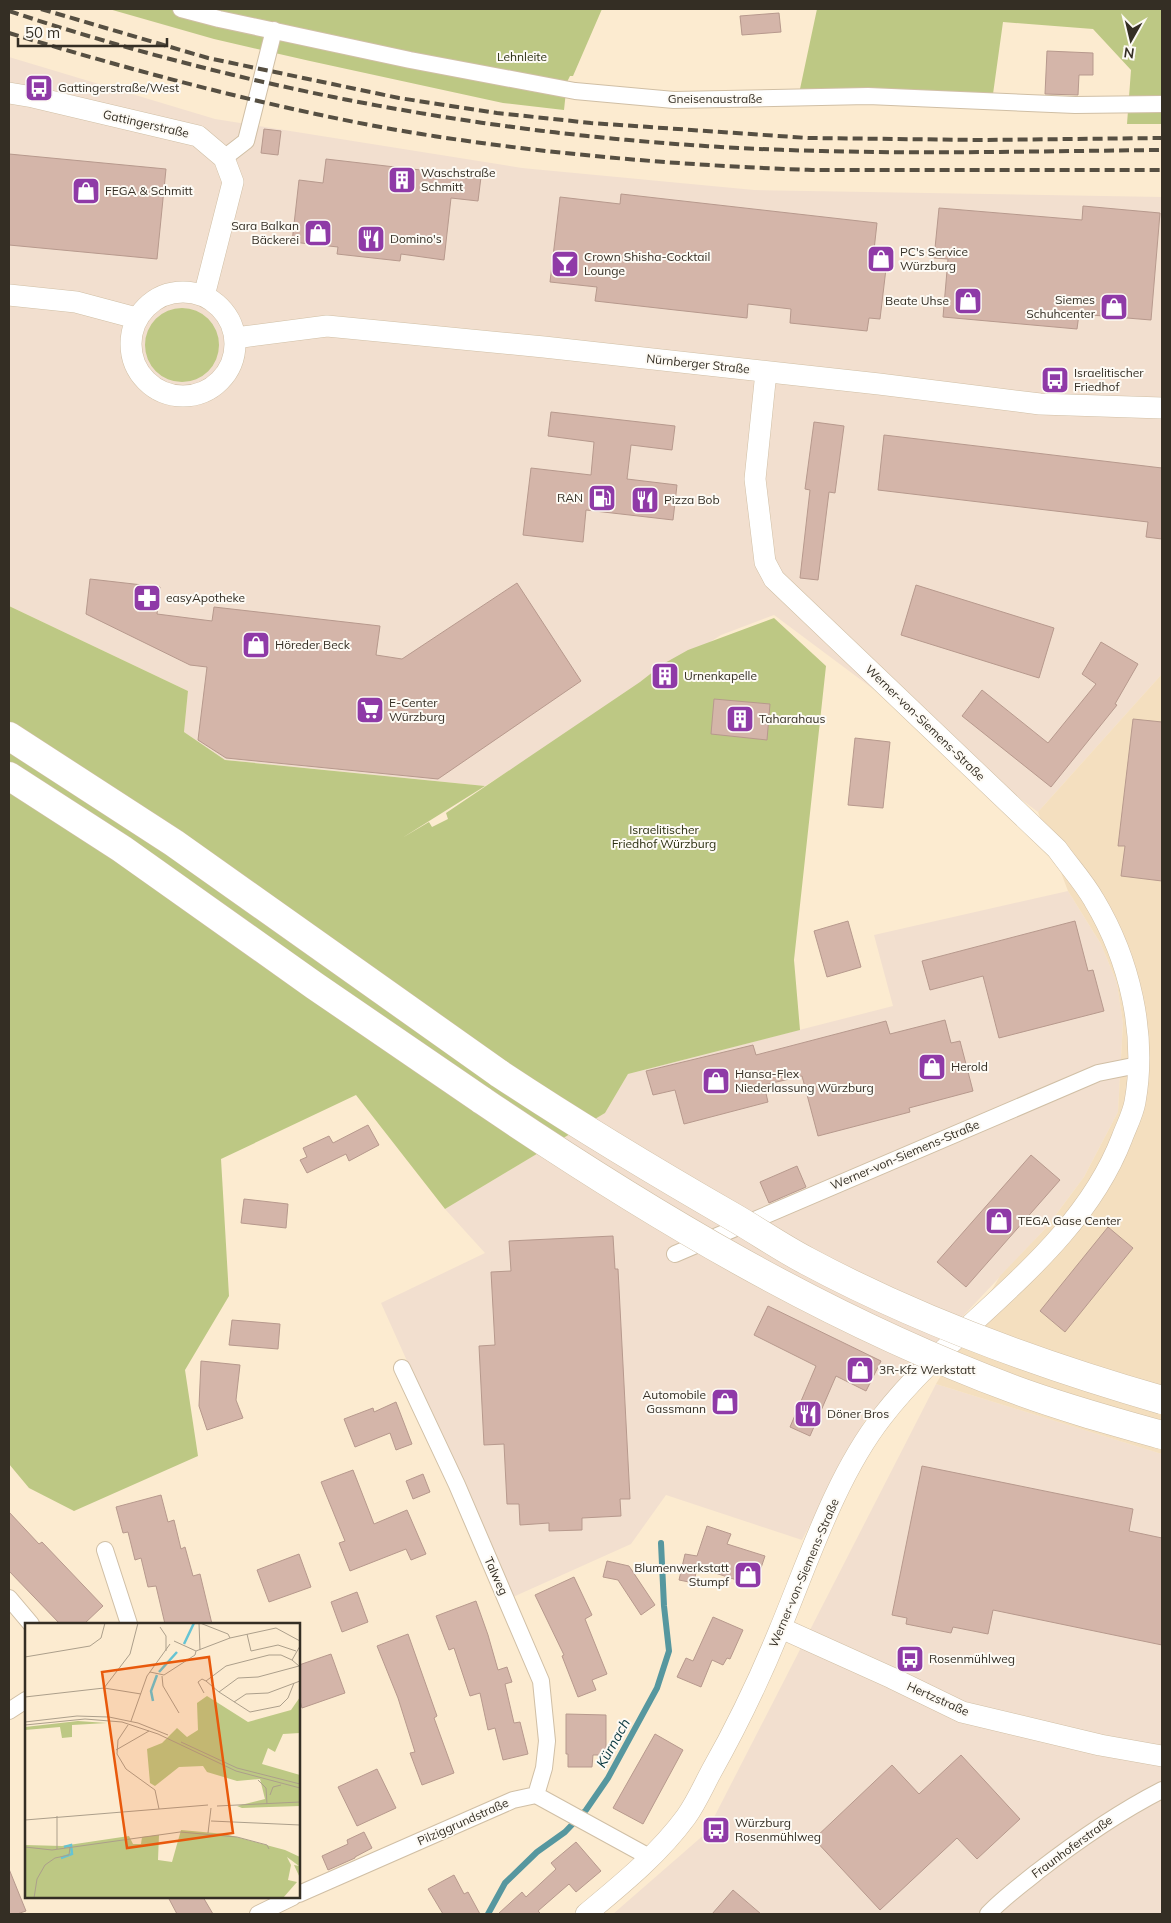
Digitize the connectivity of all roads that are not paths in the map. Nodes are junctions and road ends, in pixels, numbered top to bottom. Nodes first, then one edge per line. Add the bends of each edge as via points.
1 (181, 9) edge
2 (274, 30) junction
3 (9, 93) edge
4 (1162, 104) edge
5 (224, 158) junction
6 (9, 295) edge
7 (204, 296) junction
8 (136, 318) junction
9 (235, 338) junction
10 (766, 372) junction
11 (1162, 408) edge
12 (9, 736) edge
13 (9, 776) edge
14 (1138, 1066) junction
15 (675, 1254) dead end
16 (402, 1368) dead end
17 (1162, 1400) edge
18 (1162, 1435) edge
19 (105, 1550) dead end
20 (9, 1598) edge
21 (30, 1623) edge
22 (130, 1623) edge
23 (780, 1628) junction
24 (25, 1701) edge
25 (9, 1712) edge
26 (1162, 1756) edge
27 (1162, 1790) edge
28 (536, 1795) junction
29 (651, 1858) junction
30 (300, 1894) edge
31 (291, 1898) edge
32 (258, 1914) edge
33 (586, 1914) edge
34 (988, 1914) edge

1 - 2 street, Gneisenaustraße
2 - 4 street, Gneisenaustraße via 575,92 674,100 868,96 1075,105
2 - 5 street via 246,141
3 - 5 street, Gattingerstraße via 198,136
5 - 7 street, Gattingerstraße via 233,182
6 - 8 street via 76,302
7 - 8 street via 189,291 158,296
7 - 9 street via 229,318
8 - 9 street via 130,335 130,353 136,370 148,384 163,393 181,397 199,394 224,377 232,364
9 - 10 street, Nürnberger Straße via 327,326
10 - 11 street, Nürnberger Straße via 1040,404
10 - 14 street, Werner-von-Siemens-Straße via 755,479 765,562 774,579 1057,849 1095,901 1124,962 1138,1021
12 - 17 highway, bridge via 174,843 578,1126 806,1261 957,1330 1026,1357
13 - 18 highway, bridge via 122,849 315,986 559,1152 717,1249 793,1291 936,1358 1014,1389
14 - 15 street, Werner-von-Siemens-Straße via 1098,1073
14 - 23 street, Werner-von-Siemens-Straße via 1135,1105 1103,1178 1071,1223 1025,1273 916,1377 881,1418 850,1466 803,1568
16 - 28 street, Talweg via 457,1485 541,1681 547,1741
19 - 22 street
20 - 21 street
23 - 26 street, Hertzstraße via 962,1712 1100,1745
23 - 29 street, Werner-von-Siemens-Straße via 739,1723 688,1815
24 - 25 street
27 - 34 street, Fraunhoferstraße via 1074,1843
28 - 29 street
28 - 30 street, Pilziggrundstraße via 513,1800
29 - 33 street, Werner-von-Siemens-Straße
31 - 32 street

